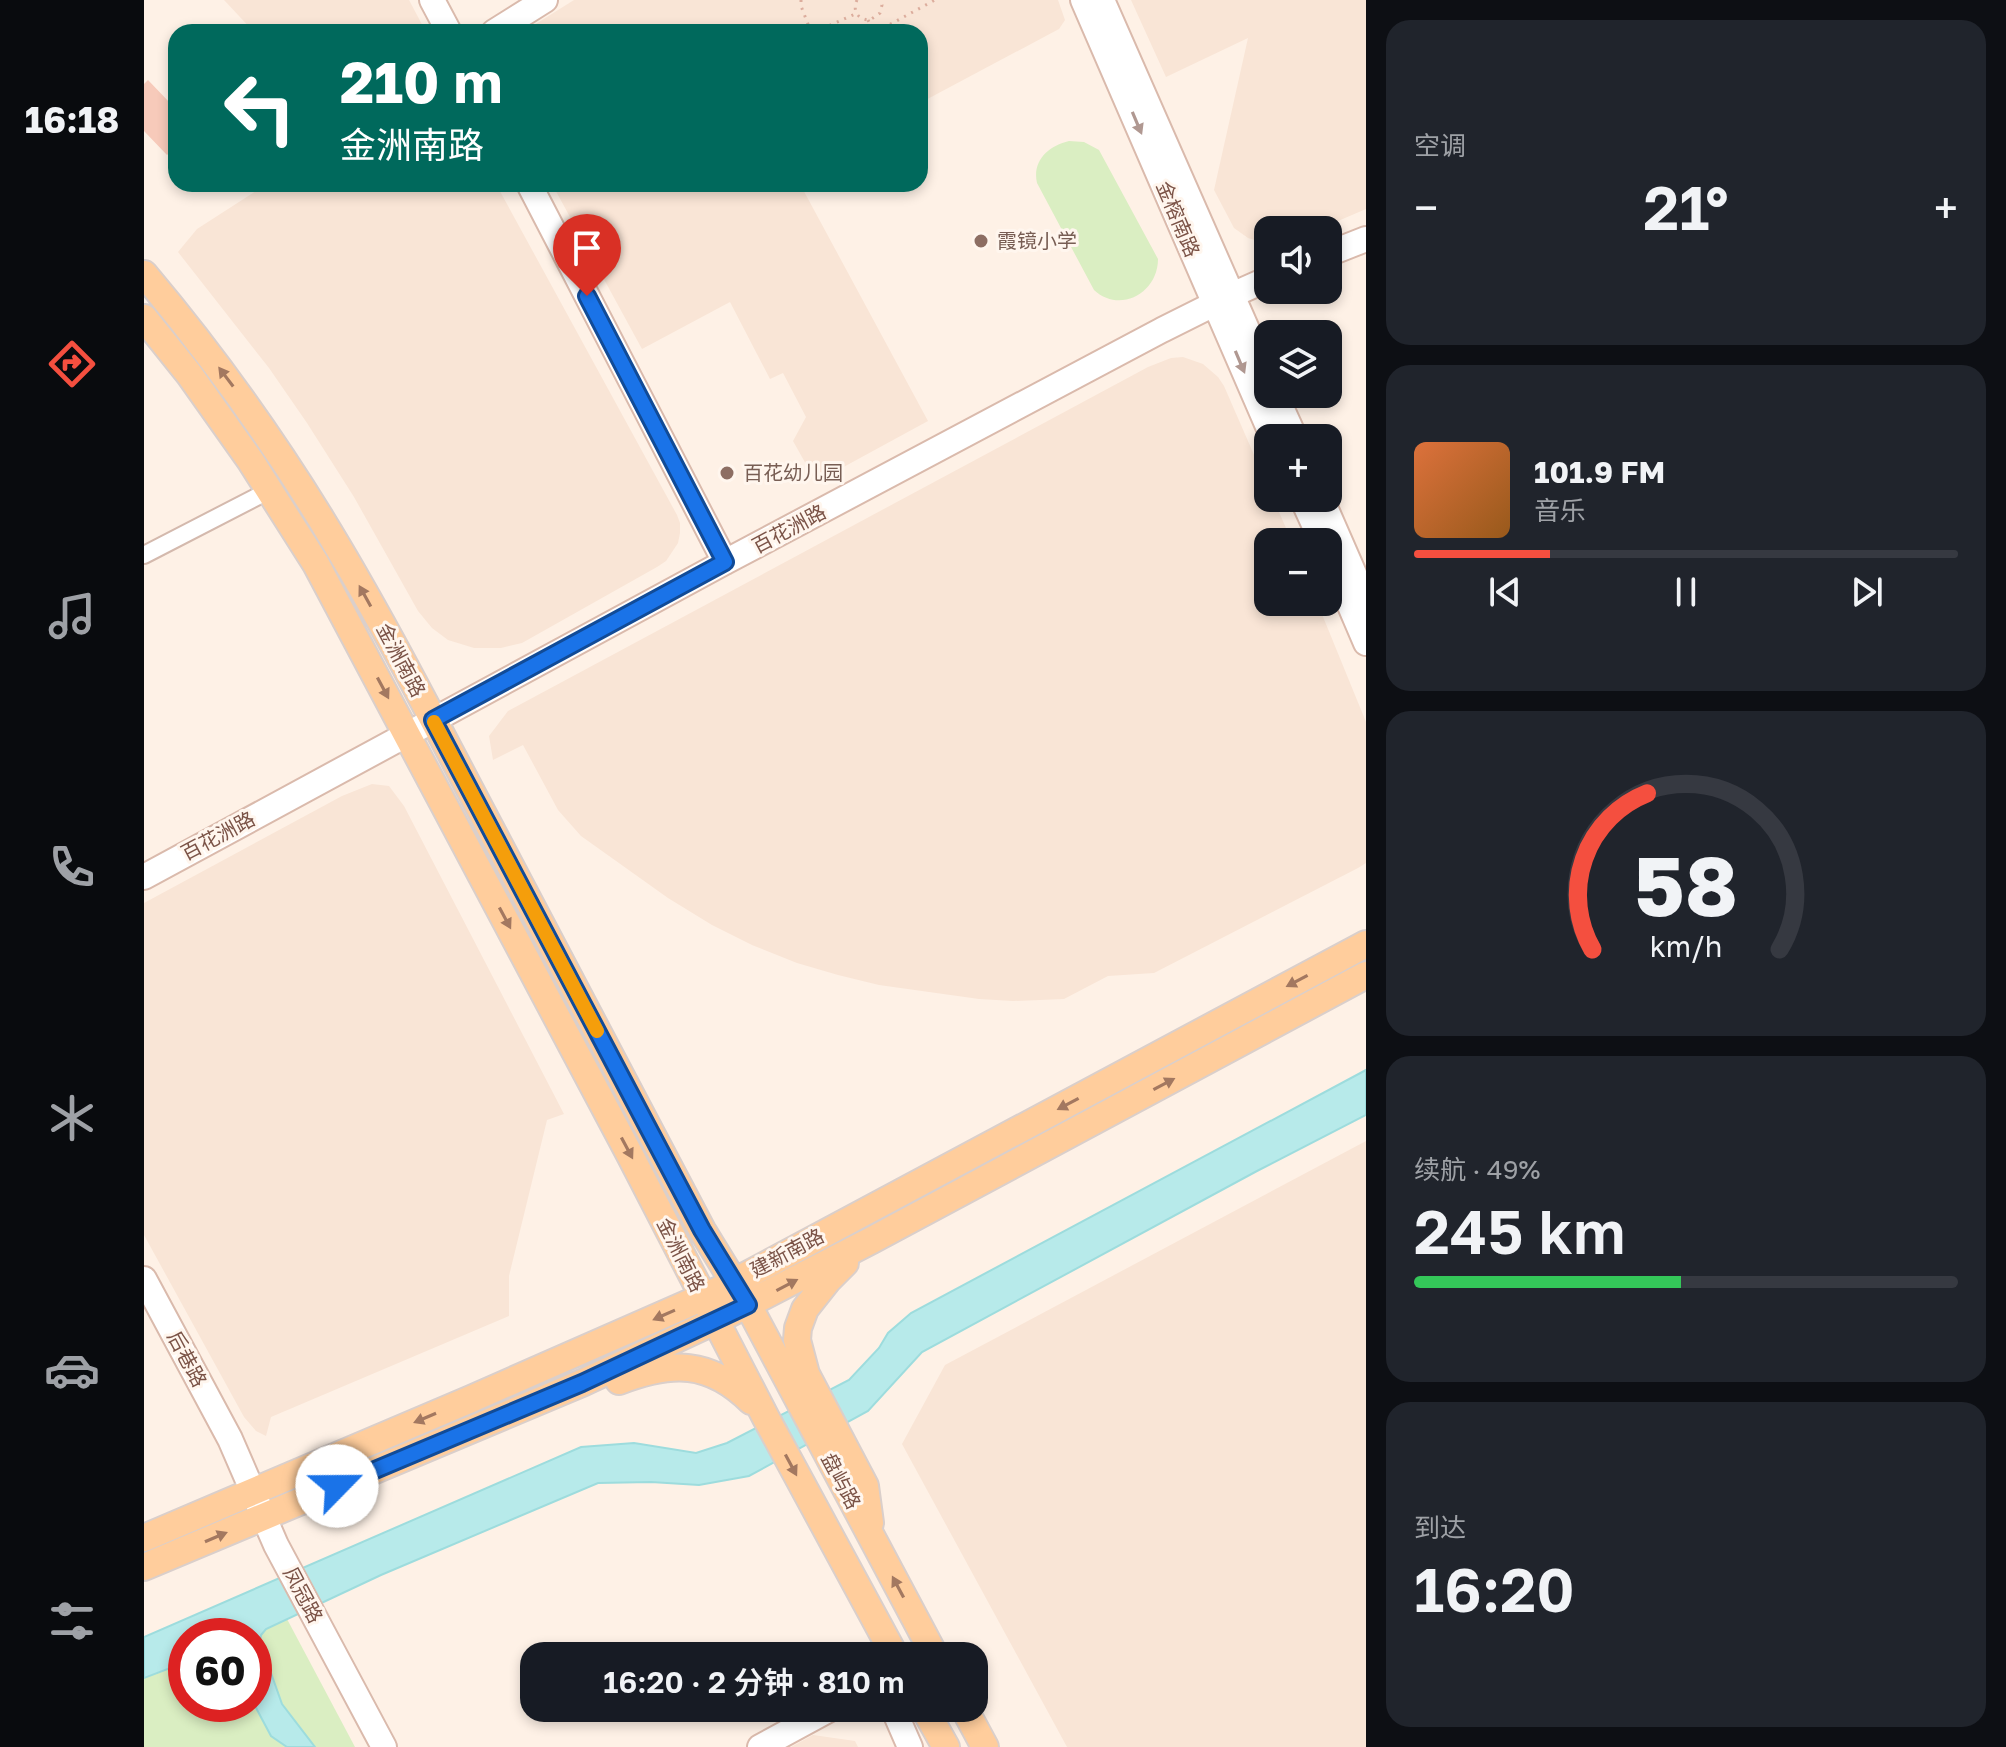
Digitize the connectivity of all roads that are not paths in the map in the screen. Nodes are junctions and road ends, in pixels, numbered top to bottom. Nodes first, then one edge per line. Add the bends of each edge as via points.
1 (432, 0) edge
2 (545, 0) edge
3 (1083, 0) edge
4 (1102, 0) edge
5 (445, 24) edge
6 (507, 24) edge
7 (533, 192) edge
8 (1366, 239) edge
9 (1342, 248) edge
10 (144, 274) edge
11 (1254, 285) edge
12 (1223, 299) junction
13 (144, 318) edge
14 (1254, 353) edge
15 (1268, 424) edge
16 (270, 490) junction
17 (1327, 512) edge
18 (144, 555) edge
19 (725, 562) junction
20 (1342, 588) edge
21 (1366, 601) edge
22 (1366, 643) edge
23 (433, 720) junction
24 (407, 734) junction
25 (144, 877) edge
26 (1366, 944) edge
27 (1366, 975) edge
28 (872, 1240) junction
29 (144, 1279) edge
30 (733, 1281) junction
31 (703, 1297) junction
32 (748, 1305) junction
33 (715, 1321) junction
34 (527, 1407) junction
35 (766, 1418) junction
36 (230, 1439) joint
37 (252, 1492) junction
38 (263, 1517) junction
39 (144, 1538) edge
40 (872, 1538) junction
41 (144, 1567) edge
42 (880, 1628) junction
43 (880, 1642) edge
44 (888, 1642) edge
45 (928, 1642) edge
46 (806, 1722) edge
47 (899, 1722) edge
48 (932, 1722) edge
49 (972, 1722) edge
50 (985, 1745) edge
51 (384, 1747) edge
52 (760, 1747) edge
53 (910, 1747) edge
54 (946, 1747) edge

1 - 5 street
2 - 6 street
3 -> 12 street, 金榕南路
4 - 12 street, 金榕南路
7 - 19 street
8 - 9 street
23 -> 10 main road, 金洲南路 via 286,464 227,378
11 - 12 street, 百花洲路
12 - 14 street, 金榕南路
12 -> 15 street, 金榕南路
12 - 19 street, 百花洲路
13 - 16 main road, 金洲南路
16 - 18 street
16 -> 24 main road, 金洲南路
17 - 21 street
19 - 23 street, 百花洲路
20 - 22 street
23 - 24 street, 百花洲路
23 - 30 main road, 金洲南路
24 - 25 street, 百花洲路
24 -> 31 main road, 金洲南路
26 -> 30 main road, 建新南路
28 -> 27 main road, 建新南路
32 -> 28 main road, 建新南路
28 - 40 main road via 815,1295 805,1309 797,1340 806,1374 865,1486
29 - 36 street, 后巷路
30 - 31 main road, 建新南路
30 - 32 main road, 金洲南路
31 - 33 main road, 金洲南路
31 -> 37 main road, 建新南路
32 - 33 main road, 建新南路
32 - 40 main road, 盘屿路
33 - 34 main road, 建新南路
33 - 35 main road, 盘屿路
34 - 35 main road via 645,1372 684,1368 720,1376
34 - 38 main road, 建新南路
35 -> 42 main road, 盘屿路
36 - 37 street, 凤冠路
37 - 38 street, 凤冠路
37 - 39 main road, 建新南路
41 -> 38 main road, 建新南路
38 - 51 street, 凤冠路
45 -> 40 main road, 盘屿路
42 - 43 street
42 - 44 main road, 盘屿路
46 - 52 street
47 - 53 street
48 - 54 main road
49 - 50 main road

